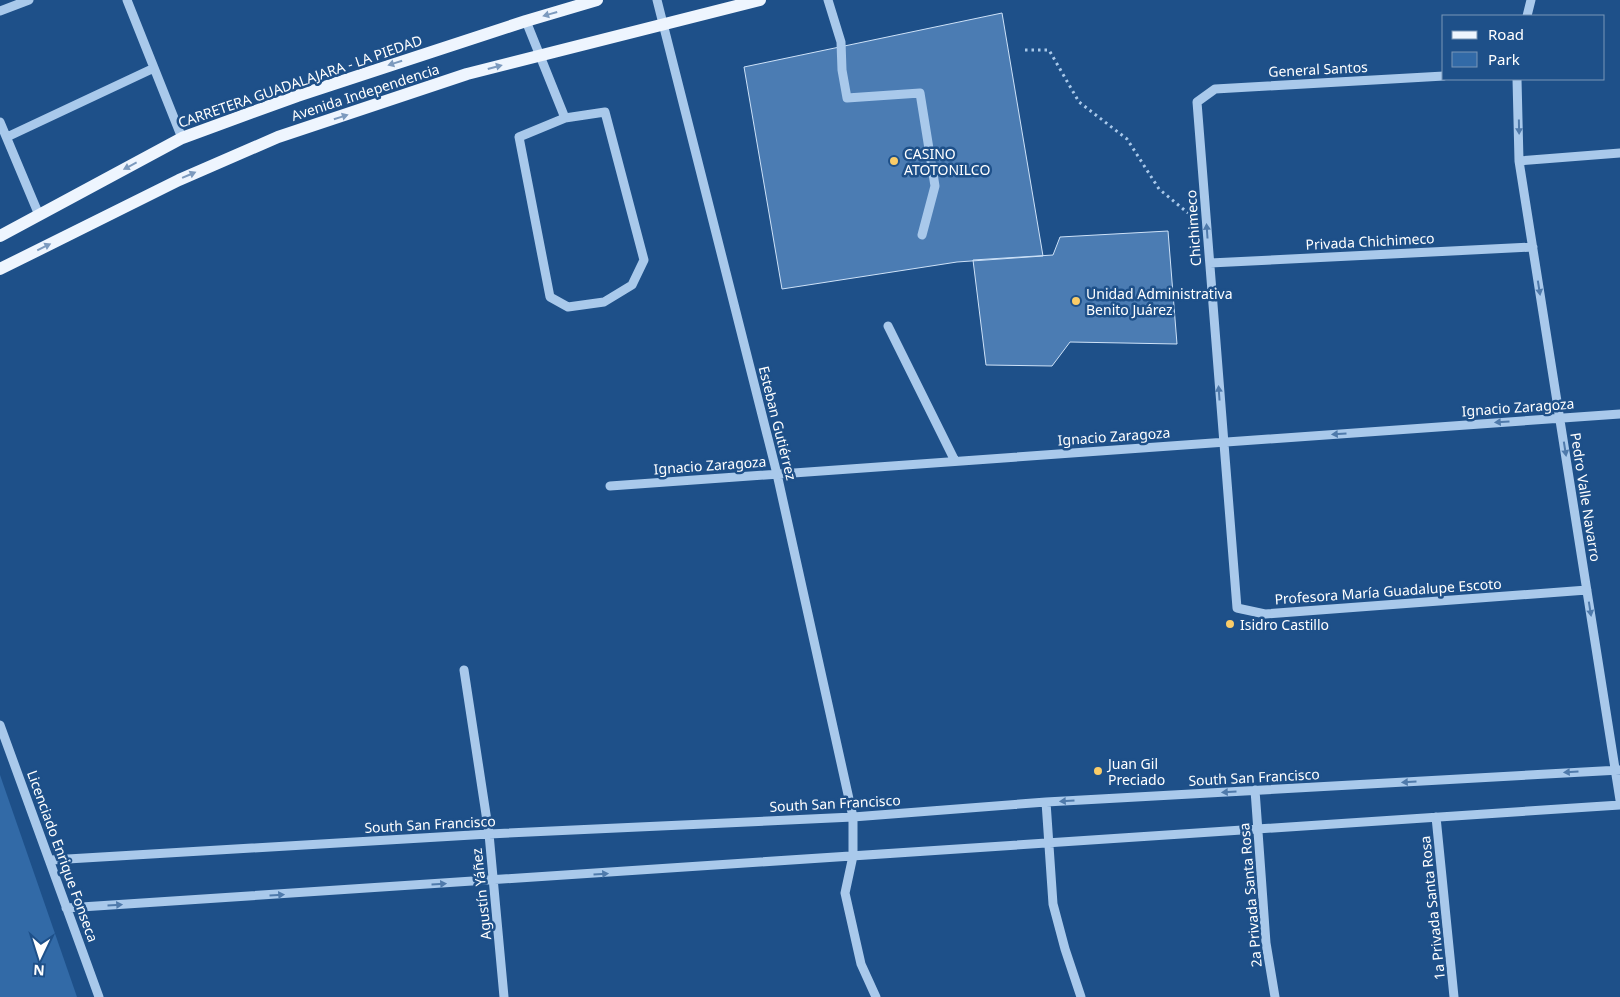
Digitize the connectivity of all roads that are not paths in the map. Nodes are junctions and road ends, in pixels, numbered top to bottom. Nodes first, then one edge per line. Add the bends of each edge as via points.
1 (29, 0) edge
2 (128, 0) edge
3 (597, 0) edge
4 (657, 0) edge
5 (760, 0) edge
6 (828, 0) edge
7 (1530, 0) edge
8 (0, 11) edge
9 (1527, 15) edge
10 (526, 21) junction
11 (662, 24) junction
12 (540, 55) junction
13 (154, 68) junction
14 (1442, 76) edge
15 (1517, 80) edge
16 (1197, 102) joint
17 (565, 118) junction
18 (0, 122) edge
19 (6, 137) junction
20 (182, 138) junction
21 (1620, 153) edge
22 (1519, 161) junction
23 (39, 215) junction
24 (922, 235) dead end
25 (0, 236) edge
26 (1533, 248) junction
27 (1210, 263) junction
28 (0, 269) edge
29 (888, 326) dead end
30 (1620, 414) edge
31 (1560, 418) junction
32 (1223, 442) junction
33 (955, 461) junction
34 (777, 474) junction
35 (610, 486) dead end
36 (1587, 590) junction
37 (464, 670) dead end
38 (0, 725) edge
39 (1618, 770) edge
40 (1255, 790) junction
41 (1620, 800) edge
42 (1046, 802) junction
43 (1620, 805) edge
44 (853, 817) junction
45 (1436, 817) junction
46 (1257, 829) junction
47 (489, 834) junction
48 (1048, 843) junction
49 (853, 856) junction
50 (51, 860) junction
51 (494, 881) junction
52 (66, 908) junction
53 (99, 997) edge
54 (504, 997) edge
55 (876, 997) edge
56 (1081, 997) edge
57 (1274, 997) edge
58 (1454, 997) edge

1 - 8 street
2 - 13 street
3 -> 10 main road, CARRETERA GUADALAJARA - LA PIEDAD
4 - 11 street, Esteban Gutiérrez
5 - 11 main road, Avenida Independencia
6 - 24 street via 842,42 847,98 920,93 935,186
7 - 9 street
10 - 12 street
10 -> 20 main road, CARRETERA GUADALAJARA - LA PIEDAD via 297,96
11 - 12 main road, Avenida Independencia
11 - 34 street, Esteban Gutiérrez
12 - 17 street
28 -> 12 main road, Avenida Independencia via 178,180 278,136 467,74
13 - 19 street
13 - 20 street
14 - 16 street, General Santos via 1215,89
15 -> 22 street, Pedro Valle Navarro
27 -> 16 street, Chichimeco
17 - 17 street via 519,136 550,297 568,307 604,302 632,285 644,260 605,112
18 - 19 street
19 - 23 street
20 -> 23 main road, CARRETERA GUADALAJARA - LA PIEDAD
21 - 22 street
22 - 26 street, Pedro Valle Navarro
23 - 25 main road, CARRETERA GUADALAJARA - LA PIEDAD
26 - 27 street, Privada Chichimeco
26 -> 31 street, Pedro Valle Navarro
32 -> 27 street, Chichimeco
29 - 33 street
30 - 31 street, Ignacio Zaragoza
31 -> 32 street, Ignacio Zaragoza
31 -> 36 street, Pedro Valle Navarro
32 - 33 street, Ignacio Zaragoza
32 - 36 street, Profesora María Guadalupe Escoto via 1237,608 1265,614
33 - 34 street, Ignacio Zaragoza
34 - 35 street, Ignacio Zaragoza
34 - 44 street, Esteban Gutiérrez
36 -> 39 street, Pedro Valle Navarro
37 - 47 street, Agustín Yáñez
38 - 50 street, Licenciado Enrique Fonseca
39 -> 40 street, South San Francisco
39 - 41 street, Pedro Valle Navarro
40 -> 42 street, South San Francisco
40 - 46 street, 2a Privada Santa Rosa
42 - 44 street, South San Francisco
42 - 48 street
43 - 45 street
44 - 47 street, South San Francisco
44 - 49 street, Esteban Gutiérrez
45 - 46 street
45 - 58 street, 1a Privada Santa Rosa
46 - 48 street
46 - 57 street, 2a Privada Santa Rosa via 1266,943
47 - 50 street, South San Francisco
47 - 51 street, Agustín Yáñez
48 - 49 street
48 - 56 street via 1053,904
51 -> 49 street
49 - 55 street, Esteban Gutiérrez via 845,894 861,964
50 - 52 street, Licenciado Enrique Fonseca
52 -> 51 street
51 - 54 street, Agustín Yáñez
52 - 53 street, Licenciado Enrique Fonseca

